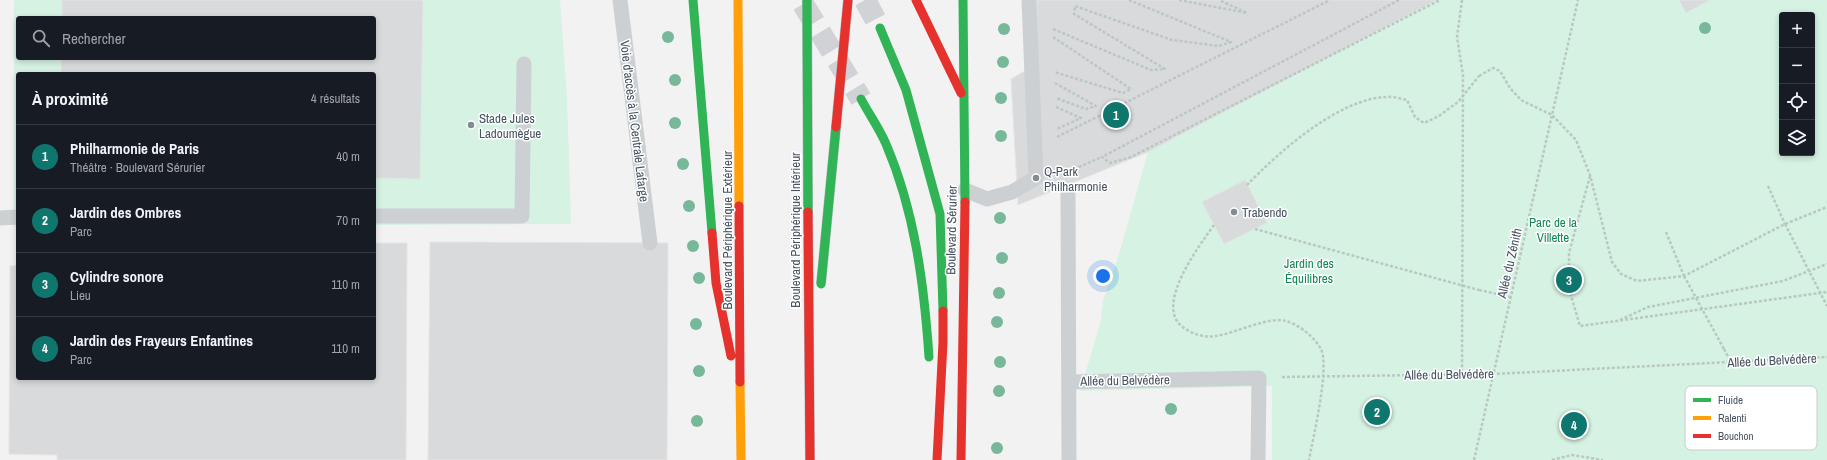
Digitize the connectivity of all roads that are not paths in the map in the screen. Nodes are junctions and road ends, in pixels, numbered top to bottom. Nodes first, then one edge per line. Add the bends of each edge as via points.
1 (620, 0) edge
2 (693, 0) edge
3 (738, 0) edge
4 (807, 0) edge
5 (848, 0) edge
6 (916, 0) edge
7 (963, 0) edge
8 (1029, 0) edge
9 (880, 28) tunnel mouth
10 (524, 64) dead end
11 (861, 99) tunnel mouth
12 (964, 99) junction
13 (965, 190) junction
14 (1068, 190) dead end
15 (376, 216) edge
16 (16, 217) edge
17 (0, 218) edge
18 (650, 242) dead end
19 (820, 296) dead end
20 (818, 312) dead end
21 (929, 364) dead end
22 (1070, 382) junction
23 (931, 396) dead end
24 (810, 398) junction
25 (741, 411) junction
26 (741, 460) edge
27 (810, 460) edge
28 (935, 460) edge
29 (961, 460) edge
30 (1069, 460) edge
31 (1258, 460) edge

1 - 18 lane, Voie d'accès à la Centrale Lafarge
2 - 25 main road via 716,283
3 - 25 main road, Boulevard Périphérique Extérieur
4 - 24 main road, Boulevard Périphérique Intérieur, bridge
5 - 19 main road, bridge
6 - 12 main road
7 - 12 main road, Boulevard Sérurier
8 - 13 lane via 1036,178 1012,192 987,198
9 - 28 main road via 904,85 940,214 943,342
10 - 15 lane via 522,216
11 - 21 main road via 885,142 907,202 921,273
12 - 13 main road, Boulevard Sérurier
13 - 29 main road, Boulevard Sérurier
14 - 22 lane
16 - 17 lane
20 - 24 main road, bridge
22 - 30 lane
22 - 31 lane, Allée du Belvédère via 1259,378
23 - 28 main road
24 - 27 main road, Boulevard Périphérique Intérieur, bridge
25 - 26 main road, Boulevard Périphérique Extérieur

